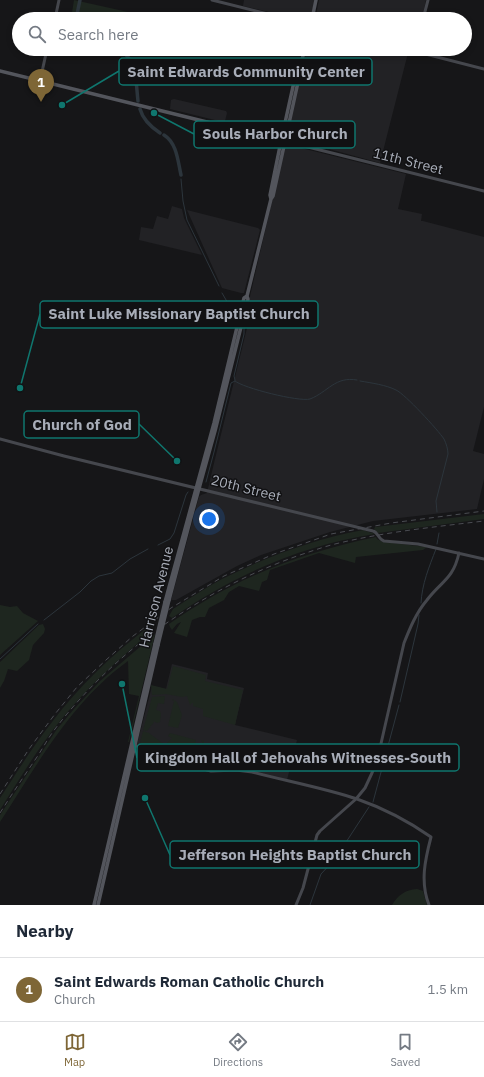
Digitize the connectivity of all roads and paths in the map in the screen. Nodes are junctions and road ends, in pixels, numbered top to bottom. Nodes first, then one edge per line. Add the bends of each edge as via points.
1 (59, 0) edge
2 (212, 0) edge
3 (316, 0) edge
4 (428, 0) edge
5 (56, 12) edge
6 (260, 12) edge
7 (313, 12) edge
8 (425, 12) edge
9 (45, 56) edge
10 (302, 56) edge
11 (437, 56) edge
12 (484, 69) edge
13 (0, 71) edge
14 (40, 81) junction
15 (282, 141) junction
16 (484, 191) edge
17 (0, 439) edge
18 (197, 488) junction
19 (459, 553) junction
20 (484, 559) edge
21 (132, 745) junction
22 (356, 799) junction
23 (94, 905) edge
24 (98, 905) edge
25 (296, 905) edge
26 (429, 905) edge

1 - 5 street
2 - 6 street
3 - 7 main road
4 - 8 street
9 - 14 street
10 - 15 main road, Harrison Avenue via 294,82
11 - 12 street
13 - 14 main road, 11th Street
14 - 15 main road, 11th Street
15 - 16 street, 11th Street
15 - 18 main road, Harrison Avenue via 271,199
17 - 18 street, 20th Street
18 - 19 street, 20th Street via 375,531 384,541 418,544
18 - 21 main road, Harrison Avenue, bridge
19 - 20 street, 20th Street
19 - 22 street via 454,571 418,611 410,629 404,644 376,761 365,788
21 - 22 street via 181,757 211,772 252,772
21 - 23 main road, Harrison Avenue
21 - 24 main road, Harrison Avenue
22 - 25 street via 316,836
22 - 26 street via 409,822 431,837 424,881 424,891

